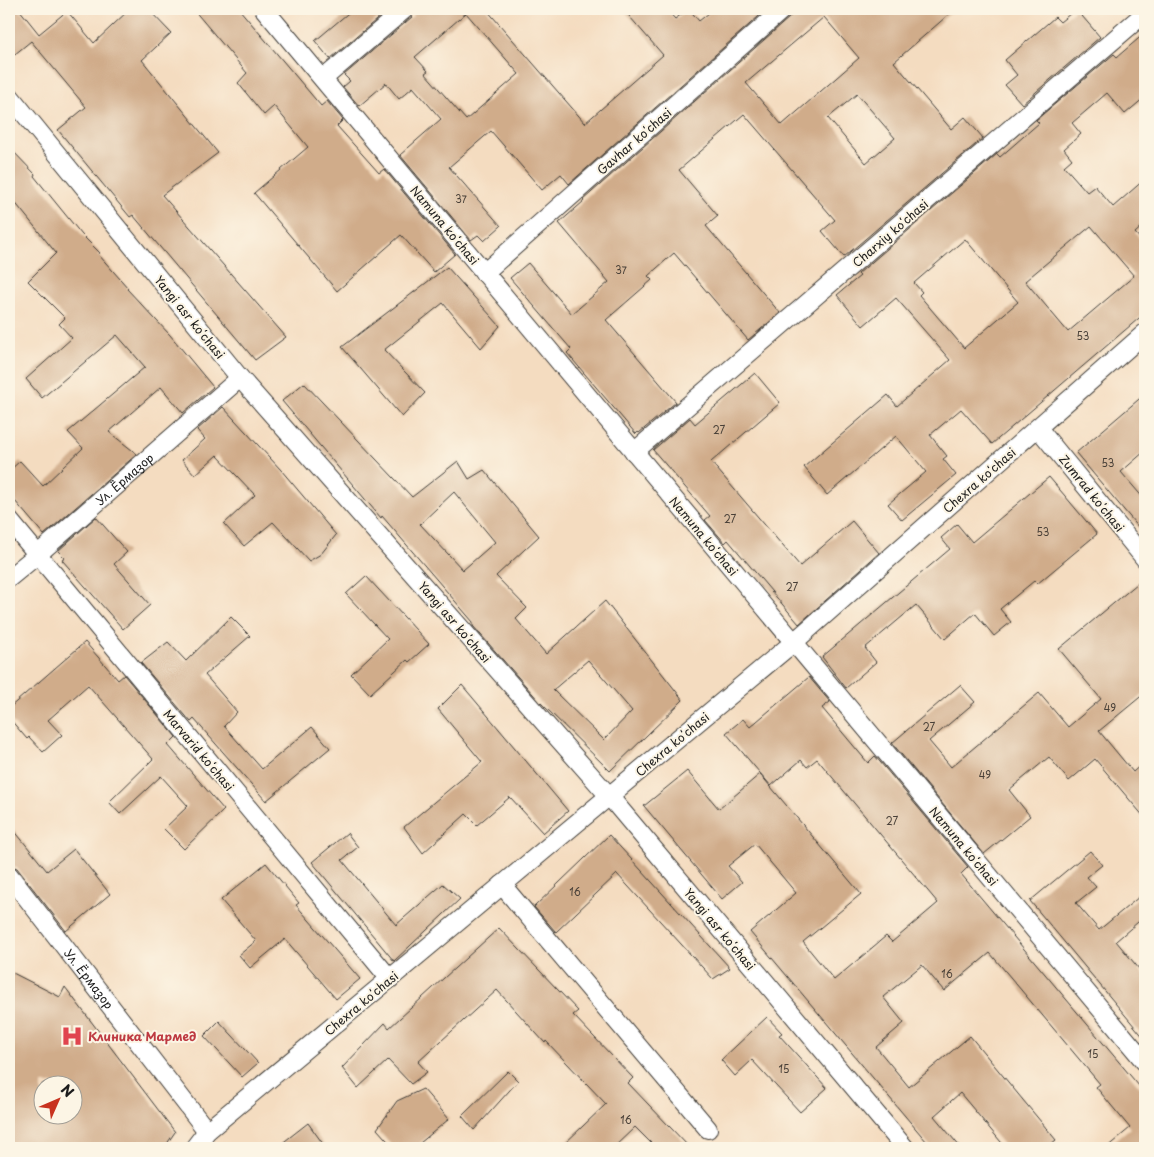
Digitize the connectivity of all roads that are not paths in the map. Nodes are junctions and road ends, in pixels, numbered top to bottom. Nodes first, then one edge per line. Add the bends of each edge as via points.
1 (264, 9) edge
2 (405, 9) edge
3 (783, 9) edge
4 (1145, 13) edge
5 (323, 79) junction
6 (9, 95) edge
7 (484, 273) junction
8 (1145, 333) edge
9 (240, 378) junction
10 (1038, 428) junction
11 (634, 452) junction
12 (9, 520) edge
13 (37, 555) junction
14 (1145, 559) edge
15 (9, 578) edge
16 (794, 642) junction
17 (609, 796) junction
18 (9, 875) edge
19 (502, 885) junction
20 (390, 979) junction
21 (1145, 1062) edge
22 (708, 1129) dead end
23 (208, 1131) junction
24 (194, 1148) edge
25 (905, 1148) edge

1 - 5 street, Namuna koʻchasi
2 - 5 street
3 - 7 street, Gavhar koʻchasi
4 - 11 street, Charxiy koʻchasi
5 - 7 street, Namuna koʻchasi
6 - 9 street, Yangi asr koʻchasi
7 - 11 street, Namuna koʻchasi
8 - 10 street, Chexra koʻchasi
9 - 13 street, Ул. Ёрмазор
9 - 17 street, Yangi asr koʻchasi
10 - 14 street, Zumrad koʻchasi
10 - 16 street, Chexra koʻchasi
11 - 16 street, Namuna koʻchasi
12 - 13 street, Marvarid koʻchasi
13 - 15 street, Ул. Ёрмазор
13 - 20 street, Marvarid koʻchasi
16 - 17 street, Chexra koʻchasi
16 - 21 street, Namuna koʻchasi
17 - 19 street, Chexra koʻchasi
17 - 25 street, Yangi asr koʻchasi
18 - 23 street, Ул. Ёрмазор
19 - 20 street, Chexra koʻchasi
19 - 22 street
20 - 23 street, Chexra koʻchasi
23 - 24 street, Chexra koʻchasi

